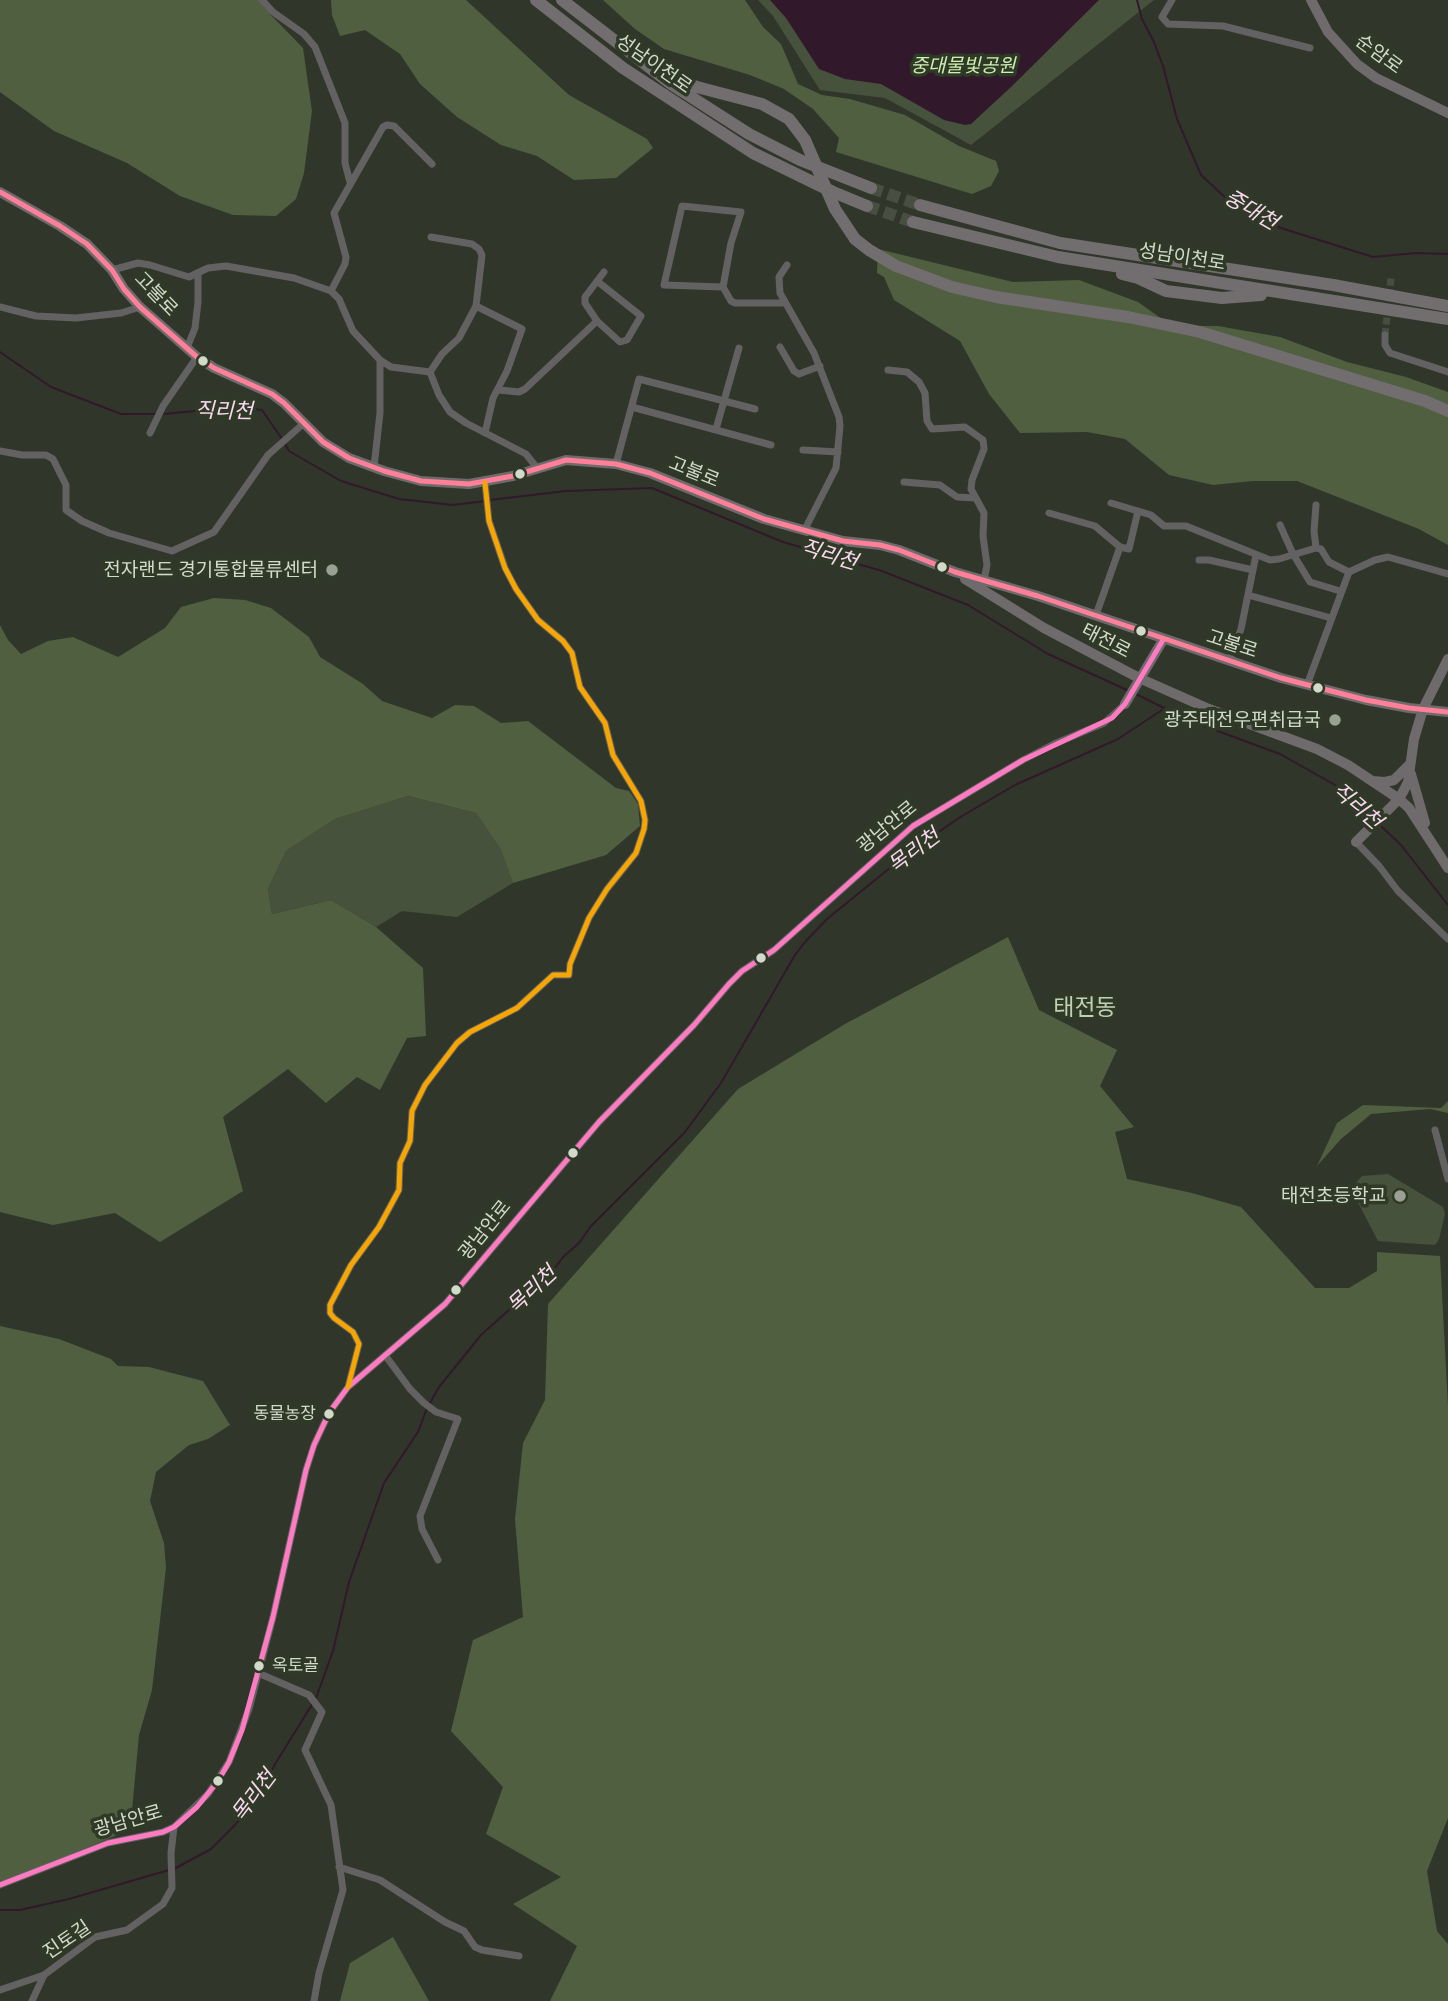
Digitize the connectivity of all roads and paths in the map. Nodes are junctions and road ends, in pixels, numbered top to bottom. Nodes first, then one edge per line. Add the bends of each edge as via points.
1 (262, 0) edge
2 (536, 0) edge
3 (562, 0) edge
4 (1172, 0) edge
5 (1311, 0) edge
6 (1310, 48) dead end
7 (656, 73) junction
8 (1448, 113) edge
9 (432, 164) dead end
10 (351, 183) junction
11 (871, 188) tunnel mouth
12 (0, 192) edge
13 (920, 205) tunnel mouth
14 (867, 206) tunnel mouth
15 (913, 222) tunnel mouth
16 (431, 237) dead end
17 (787, 265) dead end
18 (112, 270) junction
19 (604, 272) dead end
20 (198, 274) junction
21 (597, 281) junction
22 (723, 287) junction
23 (331, 291) junction
24 (784, 303) junction
25 (476, 306) junction
26 (1448, 306) edge
27 (0, 307) edge
28 (140, 307) junction
29 (1448, 319) edge
30 (597, 321) junction
31 (1384, 335) dead end
32 (780, 347) dead end
33 (187, 348) junction
34 (738, 348) dead end
35 (197, 357) junction
36 (380, 360) junction
37 (820, 366) junction
38 (888, 370) dead end
39 (430, 372) junction
40 (1448, 372) edge
41 (499, 390) junction
42 (724, 400) junction
43 (632, 407) junction
44 (755, 409) dead end
45 (1448, 411) edge
46 (303, 424) junction
47 (716, 429) junction
48 (150, 433) dead end
49 (485, 433) junction
50 (771, 445) dead end
51 (803, 450) dead end
52 (0, 451) edge
53 (838, 452) junction
54 (616, 464) junction
55 (374, 467) junction
56 (537, 468) junction
57 (904, 482) dead end
58 (486, 488) junction
59 (975, 498) junction
60 (1111, 503) dead end
61 (1316, 505) dead end
62 (1138, 511) junction
63 (1049, 513) dead end
64 (1280, 525) dead end
65 (804, 531) junction
66 (1120, 547) junction
67 (1316, 548) junction
68 (1293, 554) junction
69 (1256, 555) junction
70 (1199, 559) dead end
71 (1253, 570) junction
72 (955, 572) junction
73 (1349, 572) junction
74 (1448, 574) edge
75 (984, 580) junction
76 (1340, 592) junction
77 (1248, 595) junction
78 (1096, 615) junction
79 (1331, 618) junction
80 (1163, 640) junction
81 (1448, 659) edge
82 (1229, 662) junction
83 (1138, 681) junction
84 (1307, 685) junction
85 (1125, 704) joint
86 (1423, 709) junction
87 (1448, 712) edge
88 (1410, 764) junction
89 (1371, 780) junction
90 (1399, 799) junction
91 (1360, 839) joint
92 (1431, 840) junction
93 (1448, 868) edge
94 (1448, 939) edge
95 (1435, 1130) dead end
96 (1448, 1179) edge
97 (384, 1355) junction
98 (348, 1387) junction
99 (438, 1560) dead end
100 (258, 1673) junction
101 (174, 1827) junction
102 (339, 1867) junction
103 (0, 1885) edge
104 (519, 1956) dead end
105 (44, 1975) junction
106 (0, 1990) edge
107 (32, 2001) edge
108 (314, 2001) edge

1 - 10 street via 315,47 345,123 345,163
2 - 14 highway, 성남이천로 via 623,68 753,153
3 - 7 highway, 성남이천로
4 - 6 street via 1162,17 1168,24 1223,26
5 - 8 street, 순암로 via 1328,32 1357,64
7 - 11 highway, 성남이천로 via 749,134
7 - 45 highway, bridge via 762,104 789,119 805,140 835,209 855,239 896,266 996,297 1200,332
9 - 10 street via 394,126 387,125
10 - 23 street via 334,213 346,257
12 - 18 street, 고불로 via 76,236
13 - 26 highway, 성남이천로 via 1060,243
15 - 29 highway, 성남이천로 via 1058,257
16 - 25 street via 480,249
17 - 24 street via 778,285
18 - 20 street via 138,263 189,276
18 - 28 street, 고불로
19 - 21 street
20 - 23 street via 226,266 293,278
20 - 33 street via 195,328
21 - 30 street via 585,303
21 - 30 street via 642,316 624,342
22 - 22 street via 741,212 682,206 664,285
22 - 24 street via 735,303
23 - 36 street via 353,331
24 - 37 street
25 - 39 street via 459,338
25 - 41 street via 522,329
27 - 28 street via 36,316 76,318
28 - 33 street, 고불로
30 - 41 street via 525,388 519,392
31 - 40 street via 1390,353
32 - 37 street via 799,374
33 - 35 street, 고불로
34 - 42 street
35 - 46 street, 고불로 via 272,394
35 - 48 street
36 - 39 street via 391,367
36 - 55 street
37 - 53 street via 839,417
38 - 59 street via 907,372 919,382 932,429 965,427 982,440 984,449 972,480
39 - 49 street via 450,412
41 - 49 street
42 - 43 street via 639,379
42 - 44 street
42 - 47 street
43 - 47 street
43 - 54 street
46 - 52 street via 268,455 214,532 172,551 109,533 66,510 66,485 53,459
46 - 55 street, 고불로 via 333,449
47 - 50 street
49 - 56 street via 526,454
51 - 53 street
53 - 65 street via 833,476
54 - 56 street, 고불로 via 566,460
54 - 65 street, 고불로
55 - 58 street, 고불로 via 421,481
56 - 58 street, 고불로
57 - 59 street via 940,485 957,496
58 - 98 street via 489,521 516,589 538,620 572,653 580,687 605,723 613,755 641,801 644,829 636,853 589,918 569,964 569,975 553,975 517,1008 470,1032 425,1085 412,1111 399,1190 330,1305 330,1313 353,1332 359,1344
59 - 75 street via 984,513
60 - 62 street
61 - 67 street
62 - 66 street via 1132,547
62 - 69 street via 1164,526 1186,526
63 - 66 street via 1095,526
64 - 68 street
65 - 72 street, 고불로 via 890,548
66 - 78 street
67 - 68 street
67 - 73 street via 1329,562
68 - 69 street via 1270,559
68 - 76 street via 1310,582
69 - 71 street
70 - 71 street
71 - 77 street
72 - 75 street, 고불로
72 - 83 street, 태전로 via 1027,619
73 - 74 street via 1388,557
73 - 76 street
75 - 78 street, 고불로
76 - 79 street
77 - 79 street
77 - 82 street
78 - 80 street, 고불로
79 - 84 street
80 - 82 street, 고불로
80 - 83 street
81 - 86 street
82 - 84 street, 고불로
83 - 85 street
83 - 89 street, 태전로 via 1330,755
84 - 86 street, 고불로
85 - 97 street, 광남안로 via 1104,723 1023,760 913,826 774,950 743,971 592,1130 452,1296
86 - 87 street, 고불로
86 - 88 street
88 - 89 street via 1394,780
88 - 90 street
88 - 92 street
89 - 90 street, 태전로
90 - 91 street
90 - 92 street, 태전로
91 - 94 street via 1398,891
92 - 93 street, 태전로
95 - 96 street
97 - 98 street, 광남안로
97 - 99 street via 410,1389 436,1412 458,1419 420,1516
98 - 100 street, 광남안로 via 330,1413 306,1470
100 - 101 street, 광남안로 via 229,1762 208,1794
100 - 102 street via 309,1695 320,1707 321,1716 305,1750 331,1805
101 - 103 street, 광남안로 via 107,1843
101 - 105 street, 진토길 via 173,1881 163,1904 127,1930 95,1937
102 - 104 street via 380,1880 464,1931 475,1947
102 - 108 street via 342,1901
105 - 106 street, 진토길
105 - 107 street

